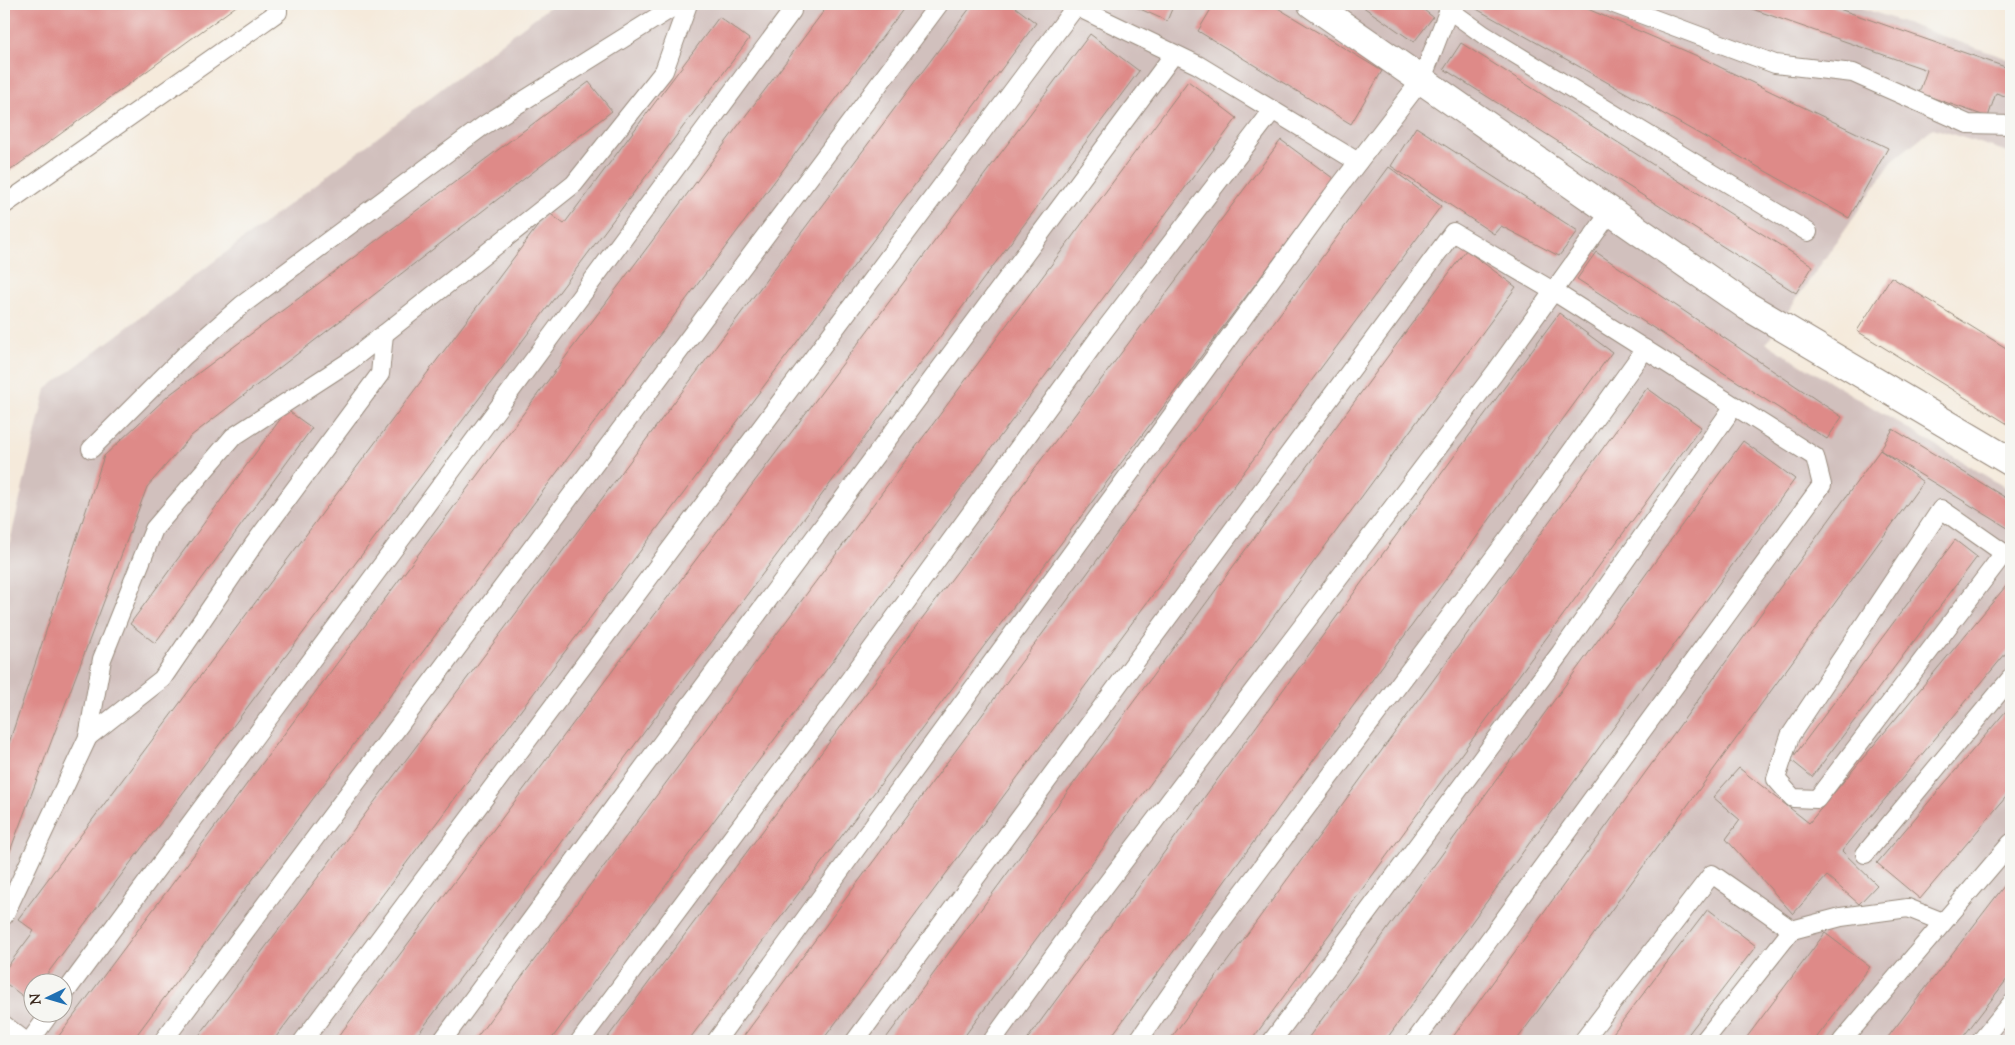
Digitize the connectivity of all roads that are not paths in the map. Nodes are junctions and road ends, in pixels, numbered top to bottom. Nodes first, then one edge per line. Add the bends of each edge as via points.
1 (278, 4) edge
2 (678, 4) edge
3 (688, 4) edge
4 (792, 4) edge
5 (939, 4) edge
6 (1312, 4) edge
7 (1614, 4) edge
8 (1074, 5) edge
9 (1449, 6) edge
10 (1174, 54) junction
11 (1422, 79) junction
12 (1273, 110) junction
13 (2011, 125) edge
14 (1358, 162) junction
15 (4, 205) edge
16 (1610, 211) junction
17 (1808, 232) dead end
18 (1553, 291) junction
19 (384, 334) junction
20 (1645, 349) junction
21 (1734, 406) junction
22 (91, 449) dead end
23 (2011, 462) edge
24 (2008, 556) edge
25 (2011, 678) edge
26 (88, 737) junction
27 (2011, 843) edge
28 (1865, 854) dead end
29 (4, 916) edge
30 (1943, 922) junction
31 (1792, 930) junction
32 (72, 983) edge
33 (2011, 1004) edge
34 (44, 1022) edge
35 (4, 1025) edge
36 (25, 1041) edge
37 (30, 1041) edge
38 (163, 1041) edge
39 (303, 1041) edge
40 (442, 1041) edge
41 (580, 1041) edge
42 (716, 1041) edge
43 (855, 1041) edge
44 (992, 1041) edge
45 (1138, 1041) edge
46 (1272, 1041) edge
47 (1415, 1041) edge
48 (1583, 1041) edge
49 (1704, 1041) edge
50 (1842, 1041) edge
51 (1981, 1041) edge

1 - 15 lane via 278,12
2 - 22 lane via 483,126 242,305 184,356
3 - 19 lane via 664,71 574,184
4 - 32 lane via 792,11
5 - 38 lane
6 - 11 street
7 - 13 lane via 1774,64 1853,72 1968,124
8 - 10 lane
8 - 39 lane
9 - 11 lane
9 - 17 lane via 1484,35
10 - 12 lane
10 - 40 lane
11 - 14 lane
11 - 16 street
12 - 14 lane
12 - 41 lane via 1100,336 834,701
14 - 42 lane
16 - 18 lane
16 - 23 street via 1747,306
18 - 20 lane
18 - 43 lane via 1453,232
18 - 44 lane
19 - 26 lane via 380,374 254,544 162,679
19 - 26 lane via 350,361 232,437 154,529 102,659
20 - 21 lane
20 - 45 lane via 1517,527 1217,928
21 - 46 lane via 1562,652
21 - 47 lane via 1815,457 1822,485
24 - 24 lane via 1817,799 1793,798 1776,779 1790,736 1941,509
25 - 28 lane
26 - 29 lane
27 - 30 lane
30 - 31 lane via 1908,908 1841,917
30 - 50 lane
31 - 48 lane via 1712,874
31 - 49 lane
33 - 51 lane
34 - 37 lane
35 - 36 lane

